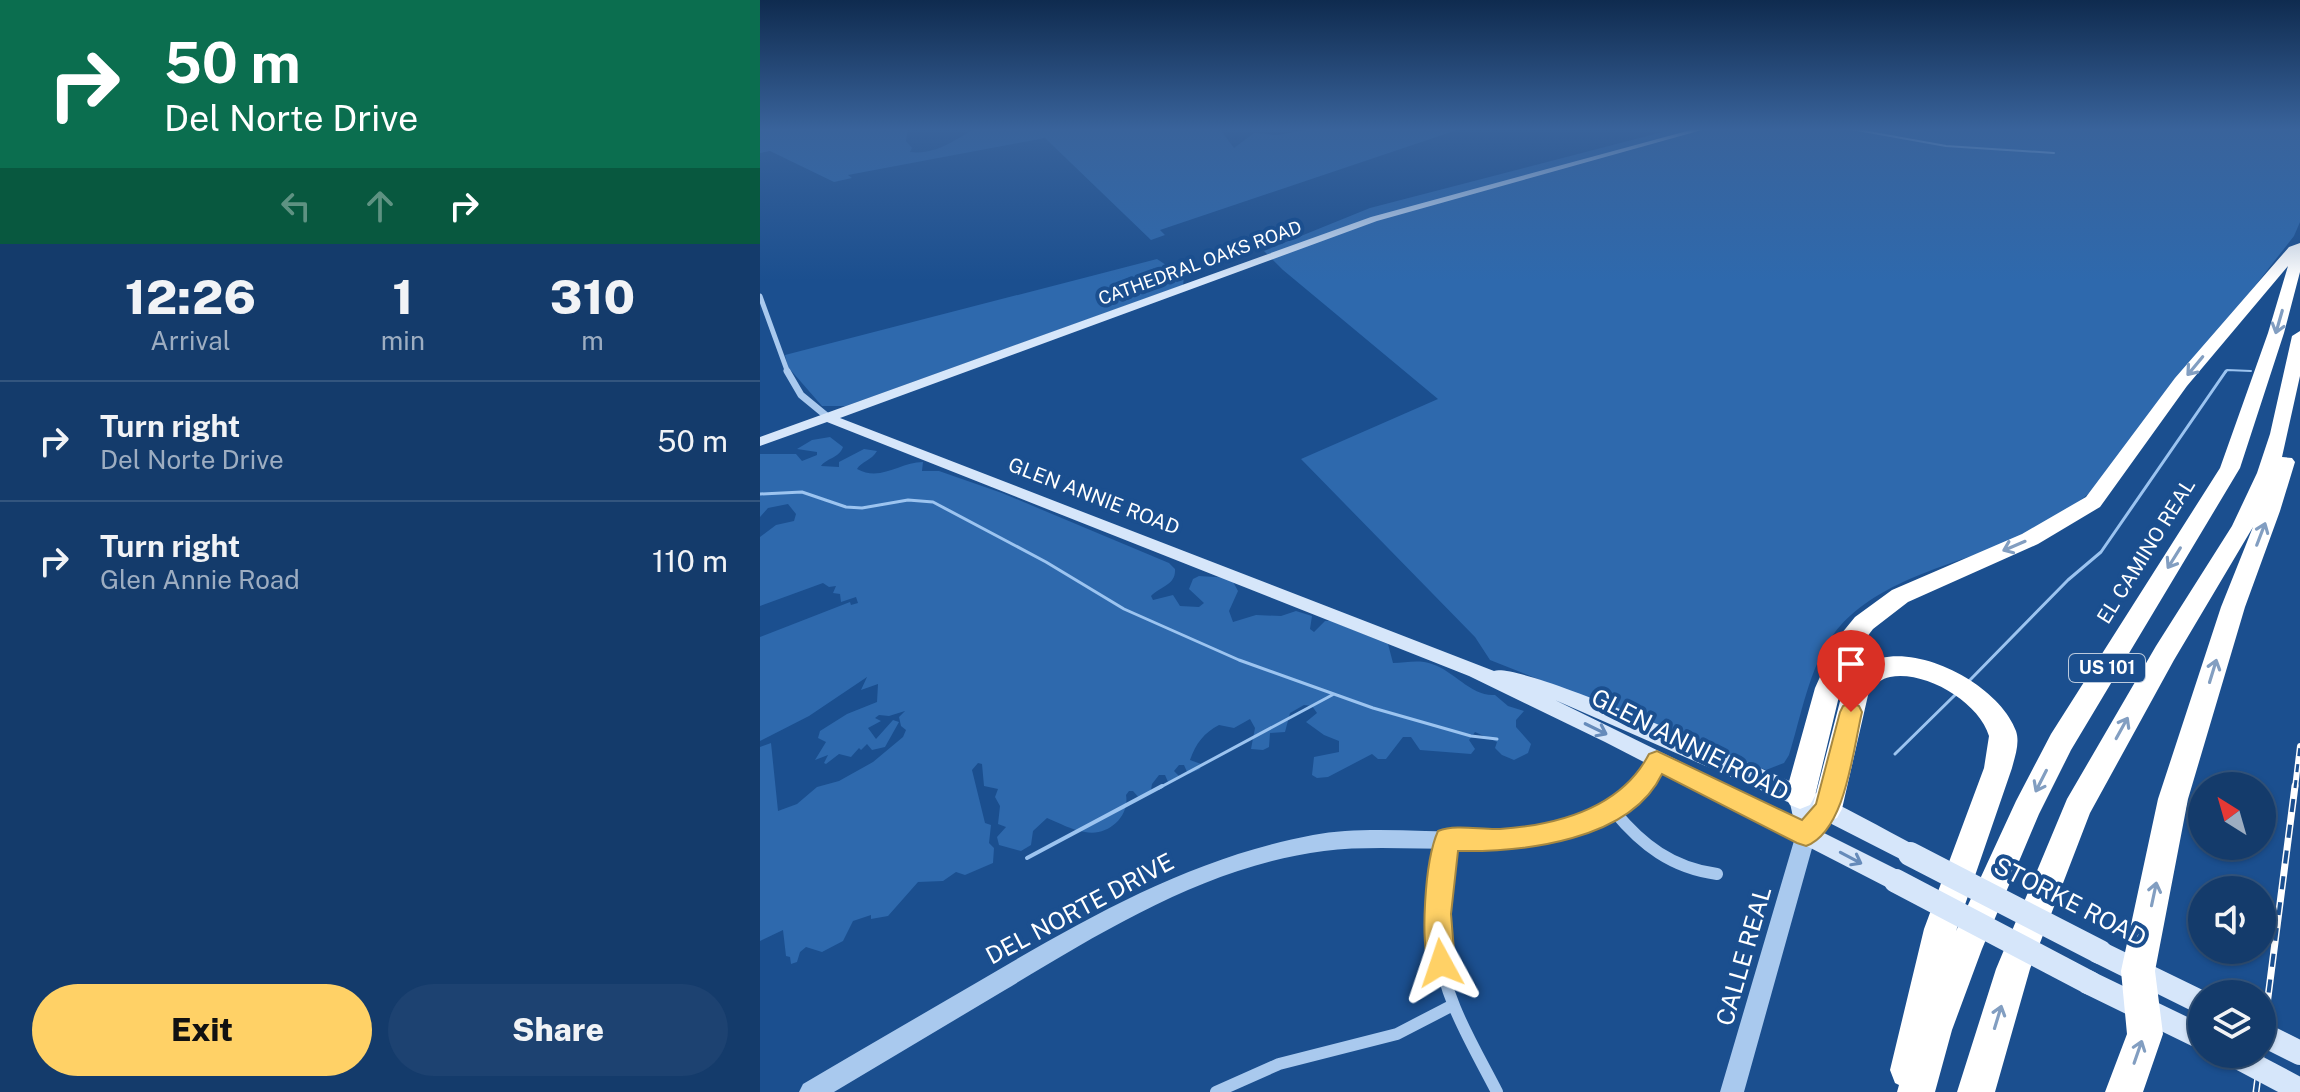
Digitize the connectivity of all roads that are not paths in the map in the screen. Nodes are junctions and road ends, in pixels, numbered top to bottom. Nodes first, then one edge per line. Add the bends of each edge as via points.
1 (1513, 179) edge
2 (2300, 245) edge
3 (760, 296) edge
4 (2300, 336) edge
5 (881, 400) junction
6 (829, 418) junction
7 (861, 432) junction
8 (2279, 434) junction
9 (760, 442) edge
10 (1476, 671) junction
11 (1657, 761) junction
12 (1800, 796) junction
13 (1827, 809) junction
14 (1614, 811) junction
15 (1806, 834) junction
16 (1447, 840) junction
17 (1910, 854) joint
18 (1717, 874) dead end
19 (2138, 971) junction
20 (2188, 996) edge
21 (1453, 1005) junction
22 (2144, 1010) junction
23 (2188, 1031) edge
24 (2276, 1041) edge
25 (2300, 1053) edge
26 (2258, 1068) edge
27 (2300, 1090) edge
28 (1220, 1091) edge
29 (811, 1092) edge
30 (1497, 1092) edge
31 (1732, 1092) edge
32 (1903, 1092) edge
33 (1916, 1092) edge
34 (1976, 1092) edge
35 (2124, 1092) edge

1 - 5 main road, CATHEDRAL OAKS ROAD via 1362,223
2 -> 12 highway via 2181,382 2093,502 2030,539 1900,596 1864,623 1846,646 1828,688
2 -> 33 highway, EL CAMINO REAL / US 101 via 2230,468 2061,742 2026,810 1966,947
3 - 6 street, GLEN ANNIE ROAD via 793,387
4 - 8 highway, US 101
5 - 6 main road, CATHEDRAL OAKS ROAD
5 - 7 main road via 856,421
6 - 7 main road, GLEN ANNIE ROAD
6 - 9 main road, CATHEDRAL OAKS ROAD
7 - 10 main road, GLEN ANNIE ROAD
19 -> 8 highway via 2173,799 2287,454
34 -> 8 highway, US 101 via 2013,969 2077,808 2243,526
10 -> 11 main road, GLEN ANNIE ROAD
10 - 12 main road, GLEN ANNIE ROAD via 1604,712
11 - 14 street, DEL NORTE DRIVE via 1637,793
11 - 15 main road, GLEN ANNIE ROAD
12 - 13 main road, GLEN ANNIE ROAD
12 - 15 main road
13 - 15 main road
13 - 17 main road, GLEN ANNIE ROAD
13 - 32 highway via 1857,686 1869,674 1890,666 1944,678 1977,699 2002,731 2003,750 1940,929
14 - 16 street, DEL NORTE DRIVE via 1540,835
14 - 18 street via 1670,863
15 -> 22 main road, GLEN ANNIE ROAD, bridge
15 - 31 street, CALLE REAL
16 - 21 street via 1438,946
16 - 29 street, DEL NORTE DRIVE via 1325,842 1197,876 1079,935
17 - 19 main road, STORKE ROAD, bridge
19 - 20 main road, STORKE ROAD
19 - 22 highway
21 - 28 street via 1397,1034 1279,1064
21 - 30 street
22 - 23 main road
35 -> 22 highway via 2145,1034
24 - 25 main road, bridge
26 - 27 main road, bridge

